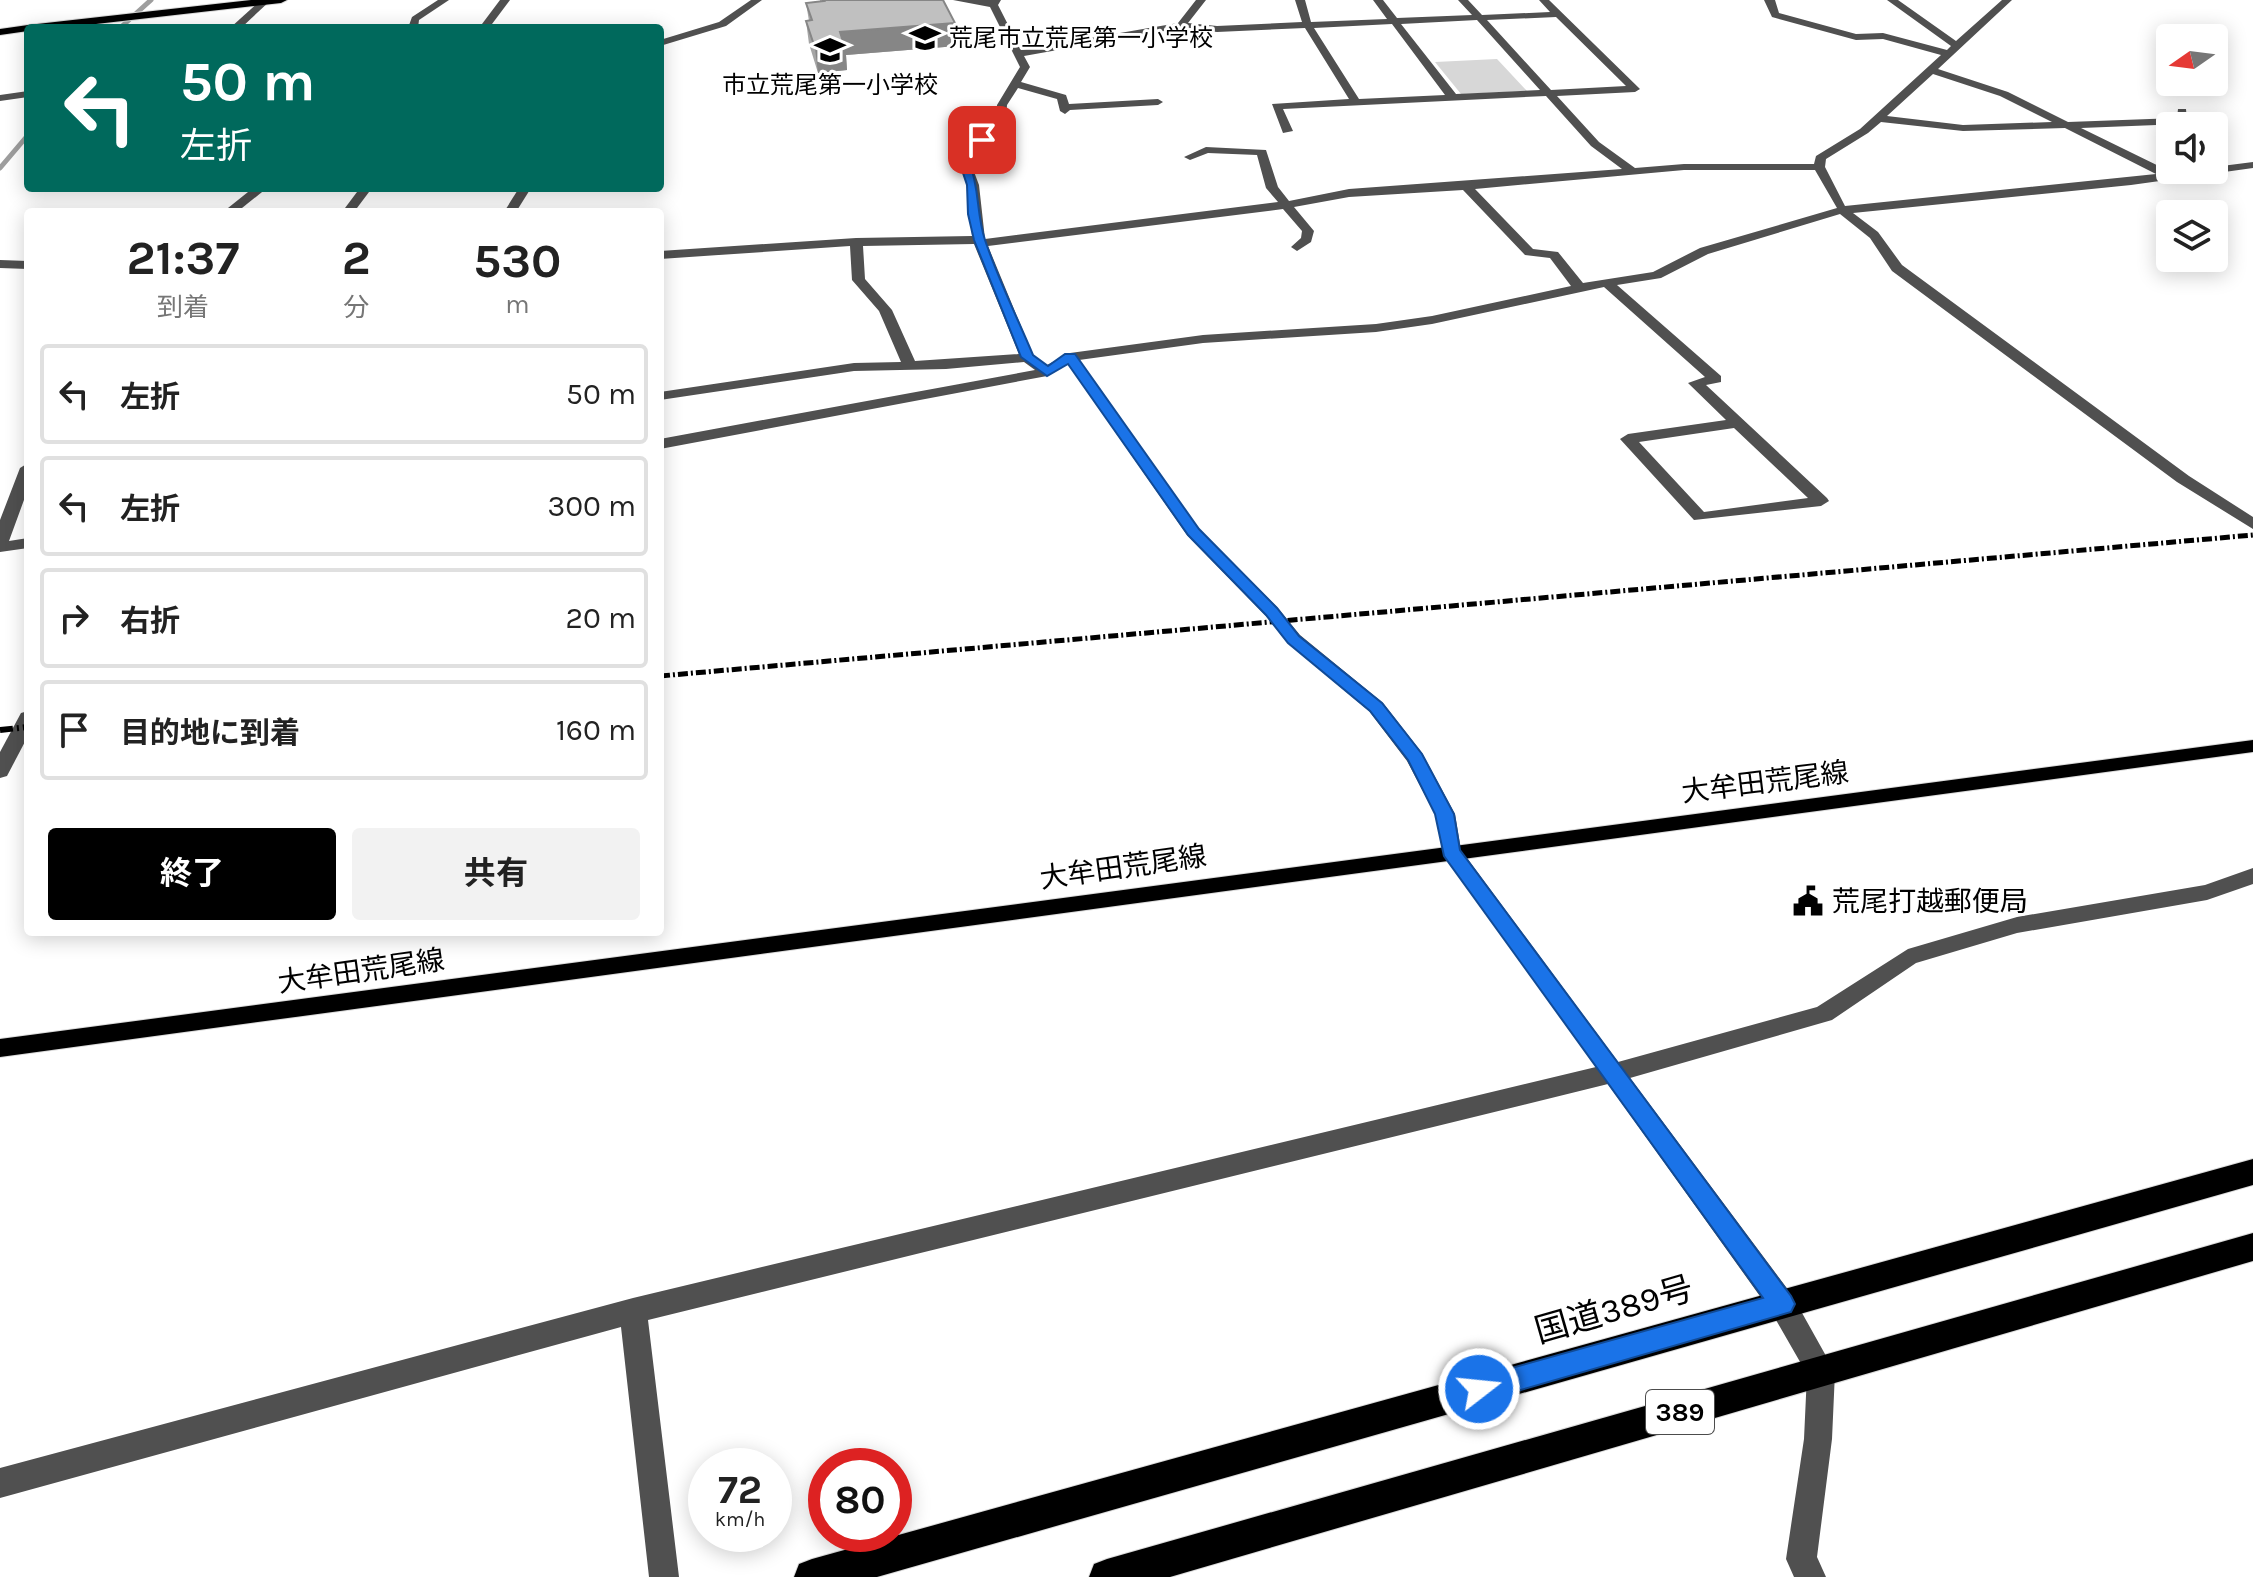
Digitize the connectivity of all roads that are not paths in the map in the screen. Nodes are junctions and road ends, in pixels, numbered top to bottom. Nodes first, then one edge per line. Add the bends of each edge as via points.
1 (281, 0) edge
2 (444, 0) edge
3 (505, 0) edge
4 (757, 0) edge
5 (958, 0) edge
6 (1201, 0) edge
7 (1300, 0) edge
8 (1378, 0) edge
9 (1463, 0) edge
10 (1544, 0) edge
11 (1769, 0) edge
12 (1892, 0) edge
13 (2007, 0) edge
14 (266, 1) edge
15 (994, 2) edge
16 (1559, 14) junction
17 (1480, 18) junction
18 (1394, 21) junction
19 (64, 24) edge
20 (240, 24) edge
21 (414, 24) edge
22 (487, 24) edge
23 (1181, 25) junction
24 (1308, 25) junction
25 (24, 29) edge
26 (0, 32) edge
27 (664, 42) edge
28 (1953, 50) junction
29 (1018, 54) junction
30 (1932, 70) junction
31 (1015, 84) junction
32 (1549, 93) junction
33 (24, 95) edge
34 (0, 98) edge
35 (1453, 98) junction
36 (1158, 102) dead end
37 (1356, 102) junction
38 (2182, 111) dead end
39 (1878, 118) junction
40 (2065, 126) junction
41 (1287, 131) dead end
42 (1190, 157) dead end
43 (2253, 165) edge
44 (1819, 167) junction
45 (2228, 168) edge
46 (2156, 170) edge
47 (1633, 172) junction
48 (2156, 177) edge
49 (1466, 186) junction
50 (256, 192) edge
51 (1285, 205) junction
52 (234, 208) edge
53 (1841, 208) junction
54 (980, 241) junction
55 (856, 242) junction
56 (1297, 247) dead end
57 (664, 255) edge
58 (0, 264) edge
59 (24, 265) edge
60 (1607, 283) junction
61 (1580, 288) junction
62 (1027, 357) junction
63 (1070, 357) junction
64 (910, 365) junction
65 (1047, 372) junction
66 (664, 395) edge
67 (1737, 423) junction
68 (664, 443) edge
69 (24, 479) edge
70 (2253, 524) edge
71 (24, 543) edge
72 (0, 545) edge
73 (24, 725) edge
74 (2253, 746) edge
75 (0, 771) edge
76 (1451, 851) junction
77 (2253, 876) edge
78 (0, 1048) edge
79 (1612, 1073) junction
80 (2253, 1172) edge
81 (2253, 1247) edge
82 (1782, 1304) junction
83 (633, 1311) junction
84 (1821, 1372) junction
85 (0, 1483) edge
86 (664, 1577) edge
87 (812, 1577) edge
88 (1107, 1577) edge
89 (1811, 1577) edge

1 - 14 highway
2 - 21 street
3 - 22 street
4 - 27 street via 716,29
5 - 15 street
6 - 23 street
7 - 24 street
8 - 18 street
9 - 17 street
10 - 16 street
11 - 28 street via 1775,15 1856,37 1883,36
12 - 28 street
13 - 28 street
14 - 19 highway
14 - 20 street
15 - 29 street
16 - 17 street
16 - 32 street via 1635,89
17 - 18 street
17 - 32 street
18 - 24 street
18 - 35 street
23 - 24 street
23 - 29 street
24 - 37 street
25 - 26 highway
28 - 30 street
29 - 31 street via 1025,67
30 - 39 street
30 - 40 street via 2004,94
31 - 36 street via 1062,97 1064,109
31 - 54 street via 1002,105 1001,119 964,161 973,185
32 - 35 street
32 - 47 street via 1595,144
33 - 34 street
35 - 37 street
37 - 41 street via 1276,106
38 - 40 street via 2182,121
39 - 40 street via 1963,128
39 - 44 street via 1820,158
40 - 46 street
42 - 51 street via 1206,150 1262,152 1272,188
43 - 45 street
44 - 47 street via 1736,164
44 - 53 street
47 - 49 street
48 - 53 street
49 - 51 street via 1349,193
49 - 61 street via 1529,252 1554,255
50 - 52 street
51 - 54 street
51 - 56 street via 1308,231
53 - 60 street via 1704,251 1656,275
53 - 70 street via 1874,235 1897,268 2183,479
54 - 55 street
54 - 62 street
55 - 57 street
55 - 64 street via 859,280 885,310
58 - 59 street
60 - 61 street
60 - 67 street via 1716,379 1695,383
61 - 63 street via 1376,328 1258,334
62 - 64 street
62 - 65 street
63 - 65 street
63 - 76 street via 1193,532 1294,639 1376,707 1408,748 1445,814
64 - 66 street via 796,374
65 - 68 street
67 - 67 street via 1628,439 1700,517 1821,501
69 - 72 street
71 - 72 street
73 - 75 street
74 - 76 main road, 大牟田荒尾線
76 - 78 main road, 大牟田荒尾線
76 - 79 street
77 - 79 street via 2207,892 2017,925 1908,957 1824,1014
79 - 82 street
79 - 83 street
80 - 82 highway, 国道389号
81 - 84 highway, 389
82 - 84 street
82 - 87 highway, 国道389号
83 - 85 street
83 - 86 street
84 - 88 highway, 389
84 - 89 street via 1818,1439 1801,1559

